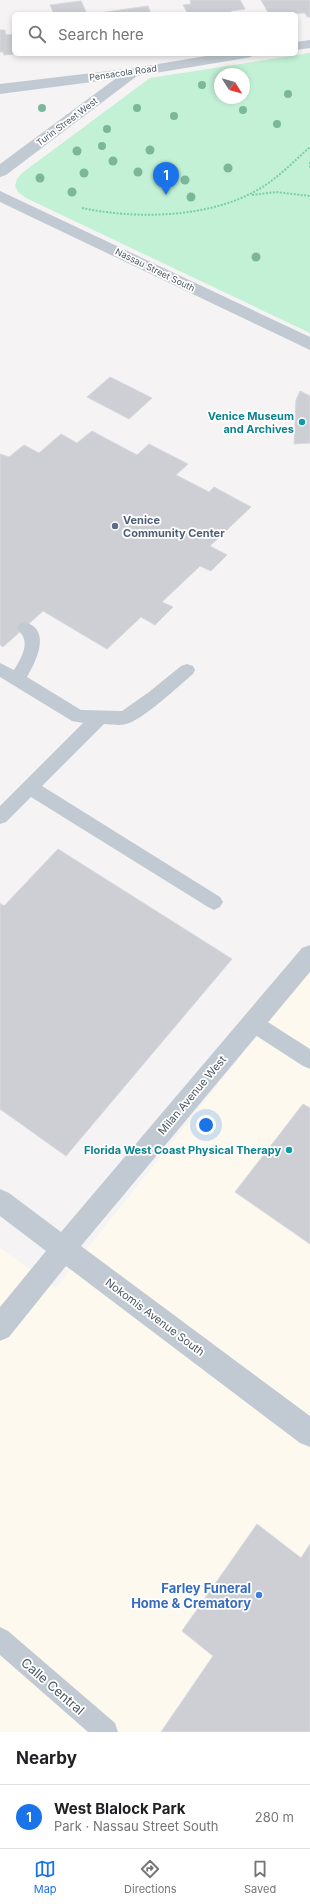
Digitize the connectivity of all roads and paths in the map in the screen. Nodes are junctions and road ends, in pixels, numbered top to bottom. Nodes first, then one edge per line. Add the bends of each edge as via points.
1 (310, 44) edge
2 (298, 46) edge
3 (234, 56) edge
4 (134, 72) junction
5 (0, 89) edge
6 (310, 147) edge
7 (310, 162) edge
8 (310, 169) edge
9 (0, 172) edge
10 (249, 195) junction
11 (0, 196) edge
12 (310, 196) edge
13 (77, 207) dead end
14 (310, 344) edge
15 (25, 628) dead end
16 (0, 669) edge
17 (187, 670) dead end
18 (17, 680) junction
19 (100, 717) junction
20 (30, 787) junction
21 (0, 817) edge
22 (214, 902) dead end
23 (310, 955) edge
24 (253, 1023) junction
25 (310, 1060) edge
26 (0, 1201) edge
27 (64, 1249) junction
28 (0, 1328) edge
29 (310, 1433) edge
30 (0, 1639) edge
31 (106, 1732) edge

1 - 2 street
3 - 4 street, Pensacola Road
4 - 5 street, Pensacola Road
4 - 9 street, Turin Street West
6 - 10 path via 275,179
7 - 8 path
10 - 12 path via 276,192
10 - 13 path via 222,205 149,215
11 - 14 street, Nassau Street South
15 - 18 lane via 32,638 32,647
16 - 18 lane
17 - 19 lane via 125,718
18 - 19 lane via 78,716
19 - 20 lane
20 - 21 lane
20 - 22 lane
23 - 24 street, Milan Avenue West
24 - 25 lane
24 - 27 street, Milan Avenue West
26 - 27 street, Nokomis Avenue South
27 - 28 street, Milan Avenue West
27 - 29 street, Nokomis Avenue South
30 - 31 lane, Calle Central

